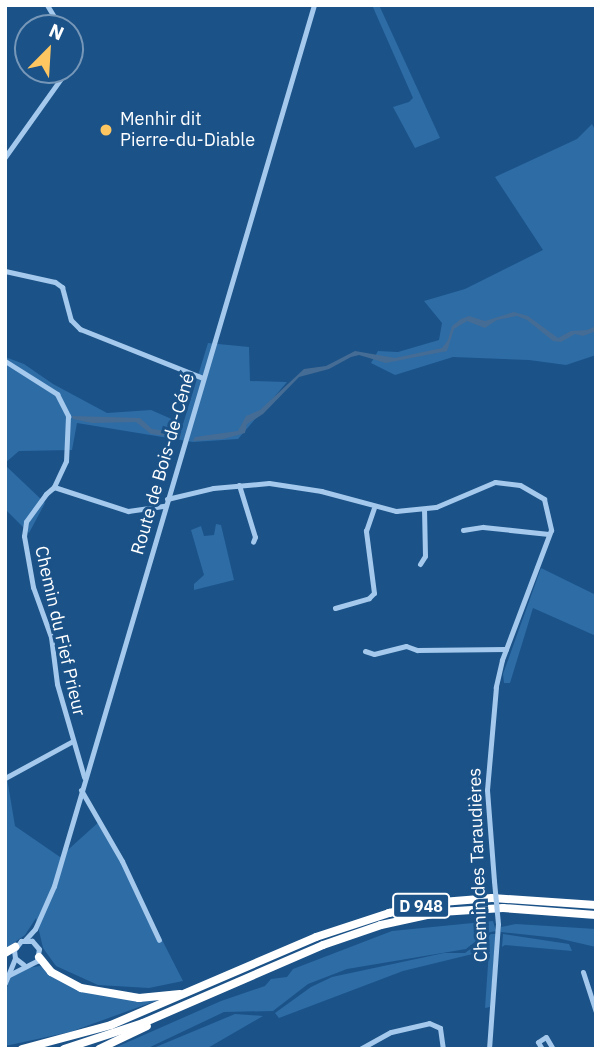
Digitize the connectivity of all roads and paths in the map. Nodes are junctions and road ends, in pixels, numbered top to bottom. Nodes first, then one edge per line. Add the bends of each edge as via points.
1 (314, 5) edge
2 (57, 84) edge
3 (5, 157) edge
4 (5, 271) edge
5 (5, 361) edge
6 (203, 378) junction
7 (239, 485) junction
8 (54, 487) junction
9 (167, 499) junction
10 (165, 506) junction
11 (374, 508) junction
12 (424, 509) junction
13 (463, 530) dead end
14 (550, 534) junction
15 (253, 542) dead end
16 (420, 564) dead end
17 (335, 608) dead end
18 (506, 649) junction
19 (365, 651) dead end
20 (73, 741) junction
21 (5, 778) edge
22 (85, 778) junction
23 (81, 790) junction
24 (596, 905) edge
25 (596, 915) edge
26 (35, 929) junction
27 (25, 940) junction
28 (159, 940) dead end
29 (35, 942) junction
30 (15, 947) junction
31 (5, 954) edge
32 (39, 957) junction
33 (15, 958) junction
34 (24, 965) junction
35 (583, 972) dead end
36 (9, 975) junction
37 (5, 983) edge
38 (193, 992) junction
39 (184, 1006) junction
40 (596, 1012) edge
41 (488, 1047) edge
42 (22, 1049) edge
43 (64, 1049) edge
44 (99, 1049) edge
45 (360, 1049) edge
46 (443, 1049) edge

1 - 6 street, Route de Bois-de-Céné
2 - 3 street
4 - 6 street via 62,287 71,320 80,329
5 - 8 street, Chemin du Fief Prieur via 58,394 68,416 66,461
6 - 9 street, Route de Bois-de-Céné
7 - 9 street
7 - 11 street via 269,483 321,491
7 - 15 street
8 - 10 street via 128,511
8 - 20 street, Chemin du Fief Prieur via 26,522 24,536
9 - 10 street, Route de Bois-de-Céné
10 - 22 street, Route de Bois-de-Céné
11 - 12 street
11 - 17 street via 366,531 374,593
12 - 14 street via 443,505 489,482 512,484 544,499
12 - 16 street via 425,556
13 - 14 street via 483,527
14 - 18 street, Chemin des Taraudières
18 - 19 street via 417,650 406,646 374,654
18 - 41 street, Chemin des Taraudières, bridge via 498,673 487,763 498,924
20 - 21 street
20 - 22 street, Chemin du Fief Prieur
22 - 23 street, Route de Bois-de-Céné
23 - 26 street, Route de Bois-de-Céné via 54,886
23 - 28 street via 122,861
24 - 38 highway, D 948 via 492,898 402,910 316,937
25 - 39 highway, D 948 via 503,908 411,918 323,945
26 - 27 street
26 - 29 street
27 - 29 street
27 - 30 street
29 - 32 street
30 - 31 highway
30 - 33 street
32 - 34 street
32 - 38 highway via 51,972 81,988 139,998
33 - 34 street
33 - 36 street
34 - 36 street
35 - 40 street
36 - 37 street
38 - 42 highway, D 948 via 111,1025
39 - 43 highway, D 948
39 - 44 highway
45 - 46 street via 391,1032 429,1023 440,1028

